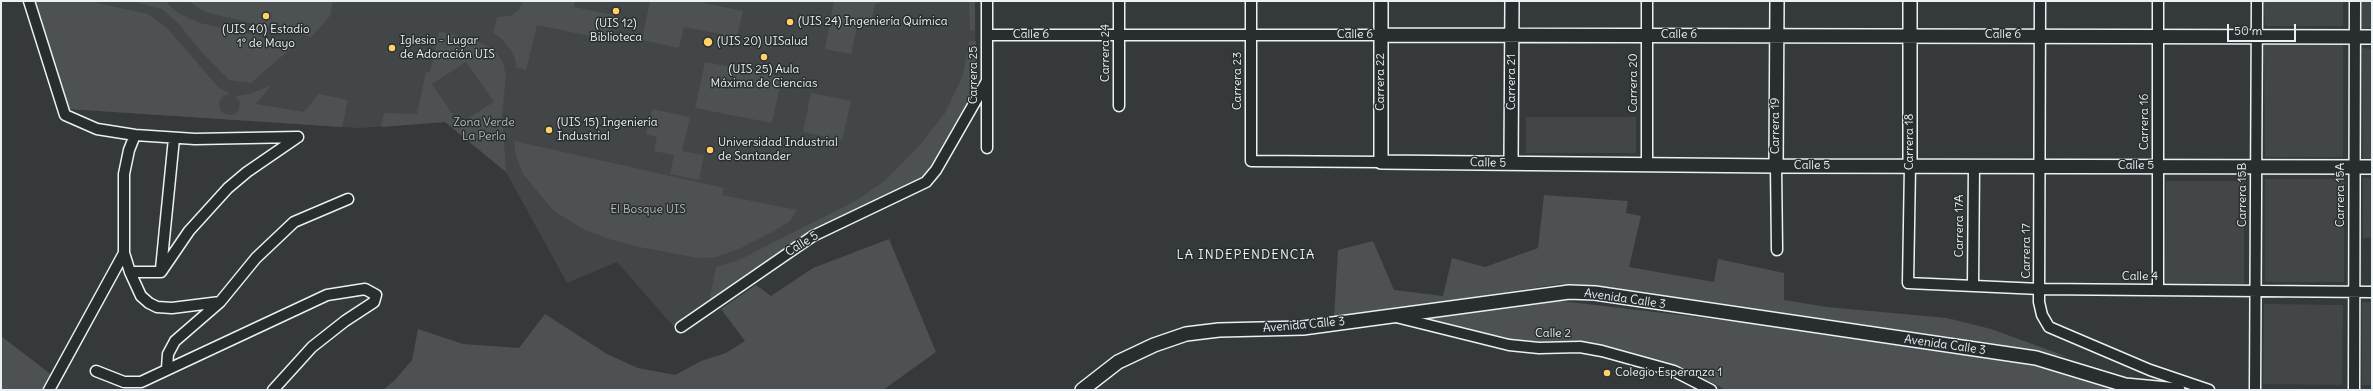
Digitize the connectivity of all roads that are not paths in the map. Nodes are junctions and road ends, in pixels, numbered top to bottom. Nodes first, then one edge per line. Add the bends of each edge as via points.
1 (29, 1) edge
2 (987, 1) edge
3 (1119, 1) edge
4 (1252, 1) edge
5 (1381, 1) edge
6 (1512, 1) edge
7 (1647, 1) edge
8 (1777, 1) edge
9 (1910, 1) edge
10 (2040, 1) edge
11 (2158, 1) edge
12 (2257, 1) edge
13 (2355, 1) edge
14 (987, 35) junction
15 (1119, 35) junction
16 (1251, 35) junction
17 (1381, 35) junction
18 (1512, 35) junction
19 (1647, 35) junction
20 (1777, 35) junction
21 (1910, 35) junction
22 (2040, 35) junction
23 (2158, 35) junction
24 (2256, 35) junction
25 (2372, 36) edge
26 (2355, 37) junction
27 (987, 81) junction
28 (1119, 106) dead end
29 (135, 135) junction
30 (174, 138) junction
31 (987, 148) dead end
32 (1251, 161) joint
33 (1381, 162) junction
34 (1512, 163) junction
35 (1647, 165) junction
36 (1776, 166) junction
37 (1910, 166) junction
38 (1974, 166) junction
39 (2040, 166) junction
40 (2158, 166) junction
41 (2256, 166) junction
42 (2354, 167) junction
43 (2372, 167) edge
44 (348, 198) dead end
45 (1777, 250) dead end
46 (124, 253) junction
47 (130, 272) junction
48 (161, 272) junction
49 (1908, 283) joint
50 (1973, 286) junction
51 (2040, 290) junction
52 (2158, 290) junction
53 (2256, 291) junction
54 (2354, 292) junction
55 (2372, 292) edge
56 (220, 302) junction
57 (1391, 316) junction
58 (681, 328) dead end
59 (167, 368) junction
60 (96, 371) dead end
61 (50, 390) edge
62 (273, 390) edge
63 (1082, 390) edge
64 (1711, 390) edge
65 (2178, 390) edge
66 (2209, 390) edge
67 (2255, 390) edge
68 (2354, 390) edge

1 - 29 street via 66,115 98,129
2 - 14 street, Carrera 25
3 - 15 street, Carrera 24
4 - 16 street, Carrera 23
5 - 17 street, Carrera 22
6 - 18 street, Carrera 21
7 - 19 street, Carrera 20
8 - 20 street, Carrera 19
9 - 21 street, Carrera 18
10 - 22 street, Carrera 17
11 - 23 street, Carrera 16
12 - 24 street, Carrera 15B
13 - 26 street, Carrera 15A
14 - 15 street, Calle 6
14 - 27 street, Carrera 25
15 - 16 street, Calle 6
15 - 28 street, Carrera 24
16 - 17 street, Calle 6
16 - 32 street, Carrera 23
17 - 18 street, Calle 6
17 - 33 street, Carrera 22
18 - 19 street, Calle 6
18 - 34 street, Carrera 21
19 - 20 street, Calle 6
19 - 35 street, Carrera 20
20 - 21 street, Calle 6
20 - 36 street, Carrera 19
21 - 22 street, Calle 6
21 - 37 street, Carrera 18
22 - 23 street, Calle 6
22 - 39 street, Carrera 17
23 - 24 street, Calle 6
23 - 40 street, Carrera 16
24 - 26 street, Calle 6
24 - 41 street, Carrera 15B
25 - 26 street, Calle 6
26 - 42 street, Carrera 15A
27 - 31 street, Carrera 25
27 - 58 street, Calle 5 via 932,176 920,186 813,236
29 - 30 street
29 - 46 street via 124,174
30 - 48 street
30 - 48 street via 298,137 228,188 189,231
32 - 33 street, Calle 5
33 - 34 street, Calle 5
34 - 35 street, Calle 5
35 - 36 street, Calle 5
36 - 37 street, Calle 5
36 - 45 street, Carrera 19
37 - 38 street, Calle 5
37 - 49 street, Carrera 18
38 - 39 street, Calle 5
38 - 50 street, Carrera 17A
39 - 40 street, Calle 5
39 - 51 street, Carrera 17
40 - 41 street, Calle 5
40 - 52 street, Carrera 16
41 - 42 street, Calle 5
41 - 53 street, Carrera 15B
42 - 43 street, Calle 5
42 - 54 street, Carrera 15A
44 - 56 street via 294,222 256,258
46 - 47 street
46 - 61 street
47 - 48 street
47 - 56 street via 141,296 157,307 172,308
49 - 50 street, Calle 4
50 - 51 street, Calle 4
51 - 52 street, Calle 4
51 - 66 street, Carrera 17 via 2042,315 2048,327 2150,370
52 - 53 street, Calle 4
53 - 54 street, Calle 4
53 - 67 street, Carrera 15B
54 - 55 street, Calle 4
54 - 68 street, Carrera 15A
56 - 59 street via 175,341 168,354
57 - 63 street, Avenida Calle 3 via 1303,328 1219,330 1186,334 1154,345 1118,362
57 - 64 street, Calle 2 via 1509,345 1539,348 1580,347 1602,351 1674,371
57 - 65 street, Avenida Calle 3 via 1551,293 1585,292 2036,358 2125,385
59 - 60 street via 141,382 124,382
59 - 62 street via 327,295 365,289 376,295 374,302 312,347

